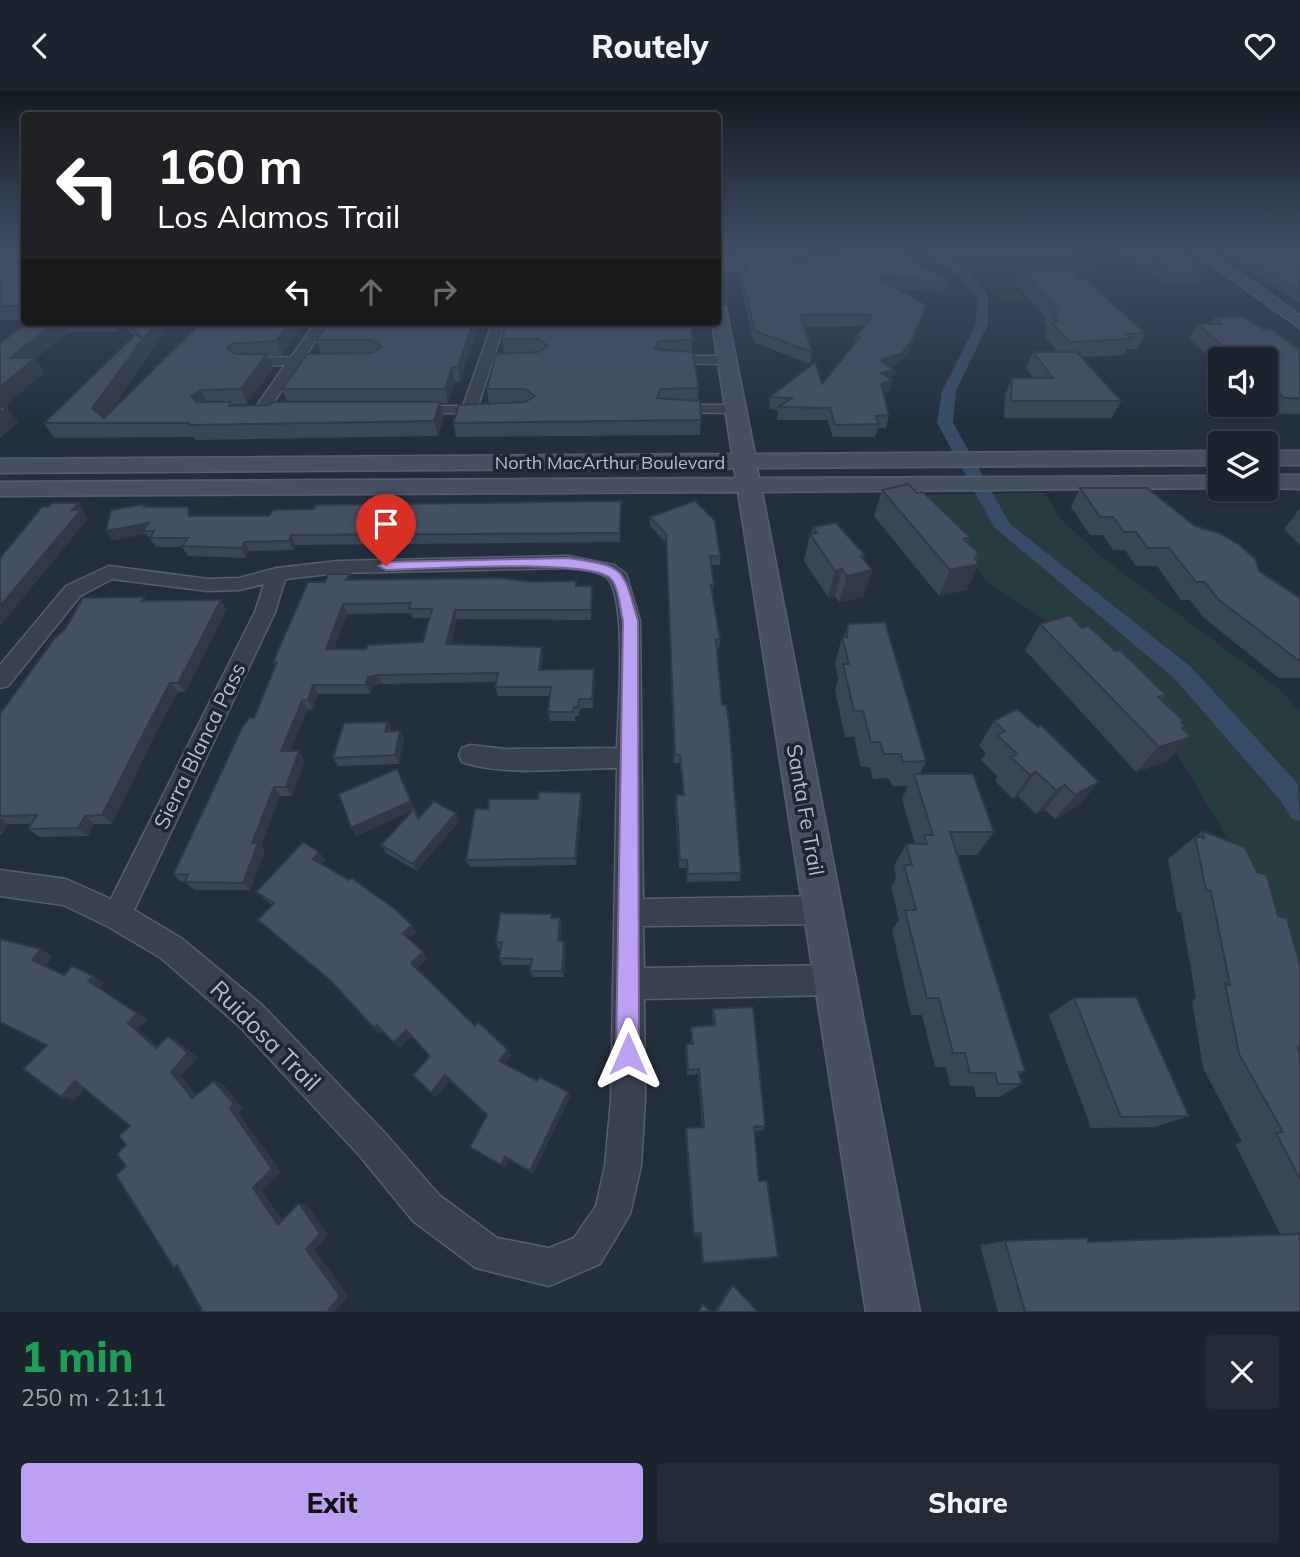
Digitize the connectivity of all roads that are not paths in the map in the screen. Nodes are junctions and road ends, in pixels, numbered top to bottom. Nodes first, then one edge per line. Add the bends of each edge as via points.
1 (1279, 308) edge
2 (1300, 323) edge
3 (318, 326) edge
4 (498, 326) edge
5 (720, 326) edge
6 (349, 360) edge
7 (663, 360) edge
8 (726, 360) junction
9 (295, 361) junction
10 (243, 362) edge
11 (666, 409) edge
12 (735, 409) junction
13 (261, 410) edge
14 (399, 410) edge
15 (469, 410) junction
16 (504, 410) edge
17 (1278, 458) edge
18 (1300, 458) edge
19 (1167, 459) junction
20 (1208, 459) edge
21 (0, 466) edge
22 (746, 474) junction
23 (1278, 482) edge
24 (1300, 482) edge
25 (1188, 483) junction
26 (1208, 483) edge
27 (0, 489) edge
28 (607, 569) joint
29 (277, 574) junction
30 (73, 591) joint
31 (0, 680) edge
32 (471, 755) dead end
33 (630, 758) junction
34 (0, 883) edge
35 (822, 910) junction
36 (628, 913) junction
37 (117, 916) junction
38 (835, 980) junction
39 (627, 985) junction
40 (893, 1312) edge

1 - 2 main road
3 - 9 street
4 - 15 street via 493,360
5 - 8 main road, Santa Fe Trail
6 - 9 street
7 - 8 street
8 - 12 main road, Santa Fe Trail
9 - 10 street
9 - 13 street
11 - 12 street
12 - 22 main road, Santa Fe Trail
14 - 15 street
15 - 16 street
17 - 18 main road
19 - 20 main road, North MacArthur Boulevard
19 - 22 main road, North MacArthur Boulevard via 919,460
19 - 25 main road
21 - 22 main road, North MacArthur Boulevard
22 - 25 main road, North MacArthur Boulevard via 930,484
22 - 27 main road, North MacArthur Boulevard
22 - 35 main road, Santa Fe Trail
23 - 24 main road
25 - 26 main road, North MacArthur Boulevard
28 - 29 street via 568,562 338,567
28 - 33 street via 619,578 631,621
29 - 30 street via 239,584 208,585 109,572
29 - 37 street, Sierra Blanca Pass via 265,612
30 - 31 street
32 - 33 street
33 - 36 street
34 - 37 street, Ruidosa Trail via 66,893
35 - 36 street
35 - 38 main road, Santa Fe Trail
36 - 39 street
37 - 39 street, Ruidosa Trail via 171,948 251,1016 426,1208 489,1255 549,1267 587,1251 612,1214 623,1166 628,1100
38 - 39 street
38 - 40 main road, Santa Fe Trail

